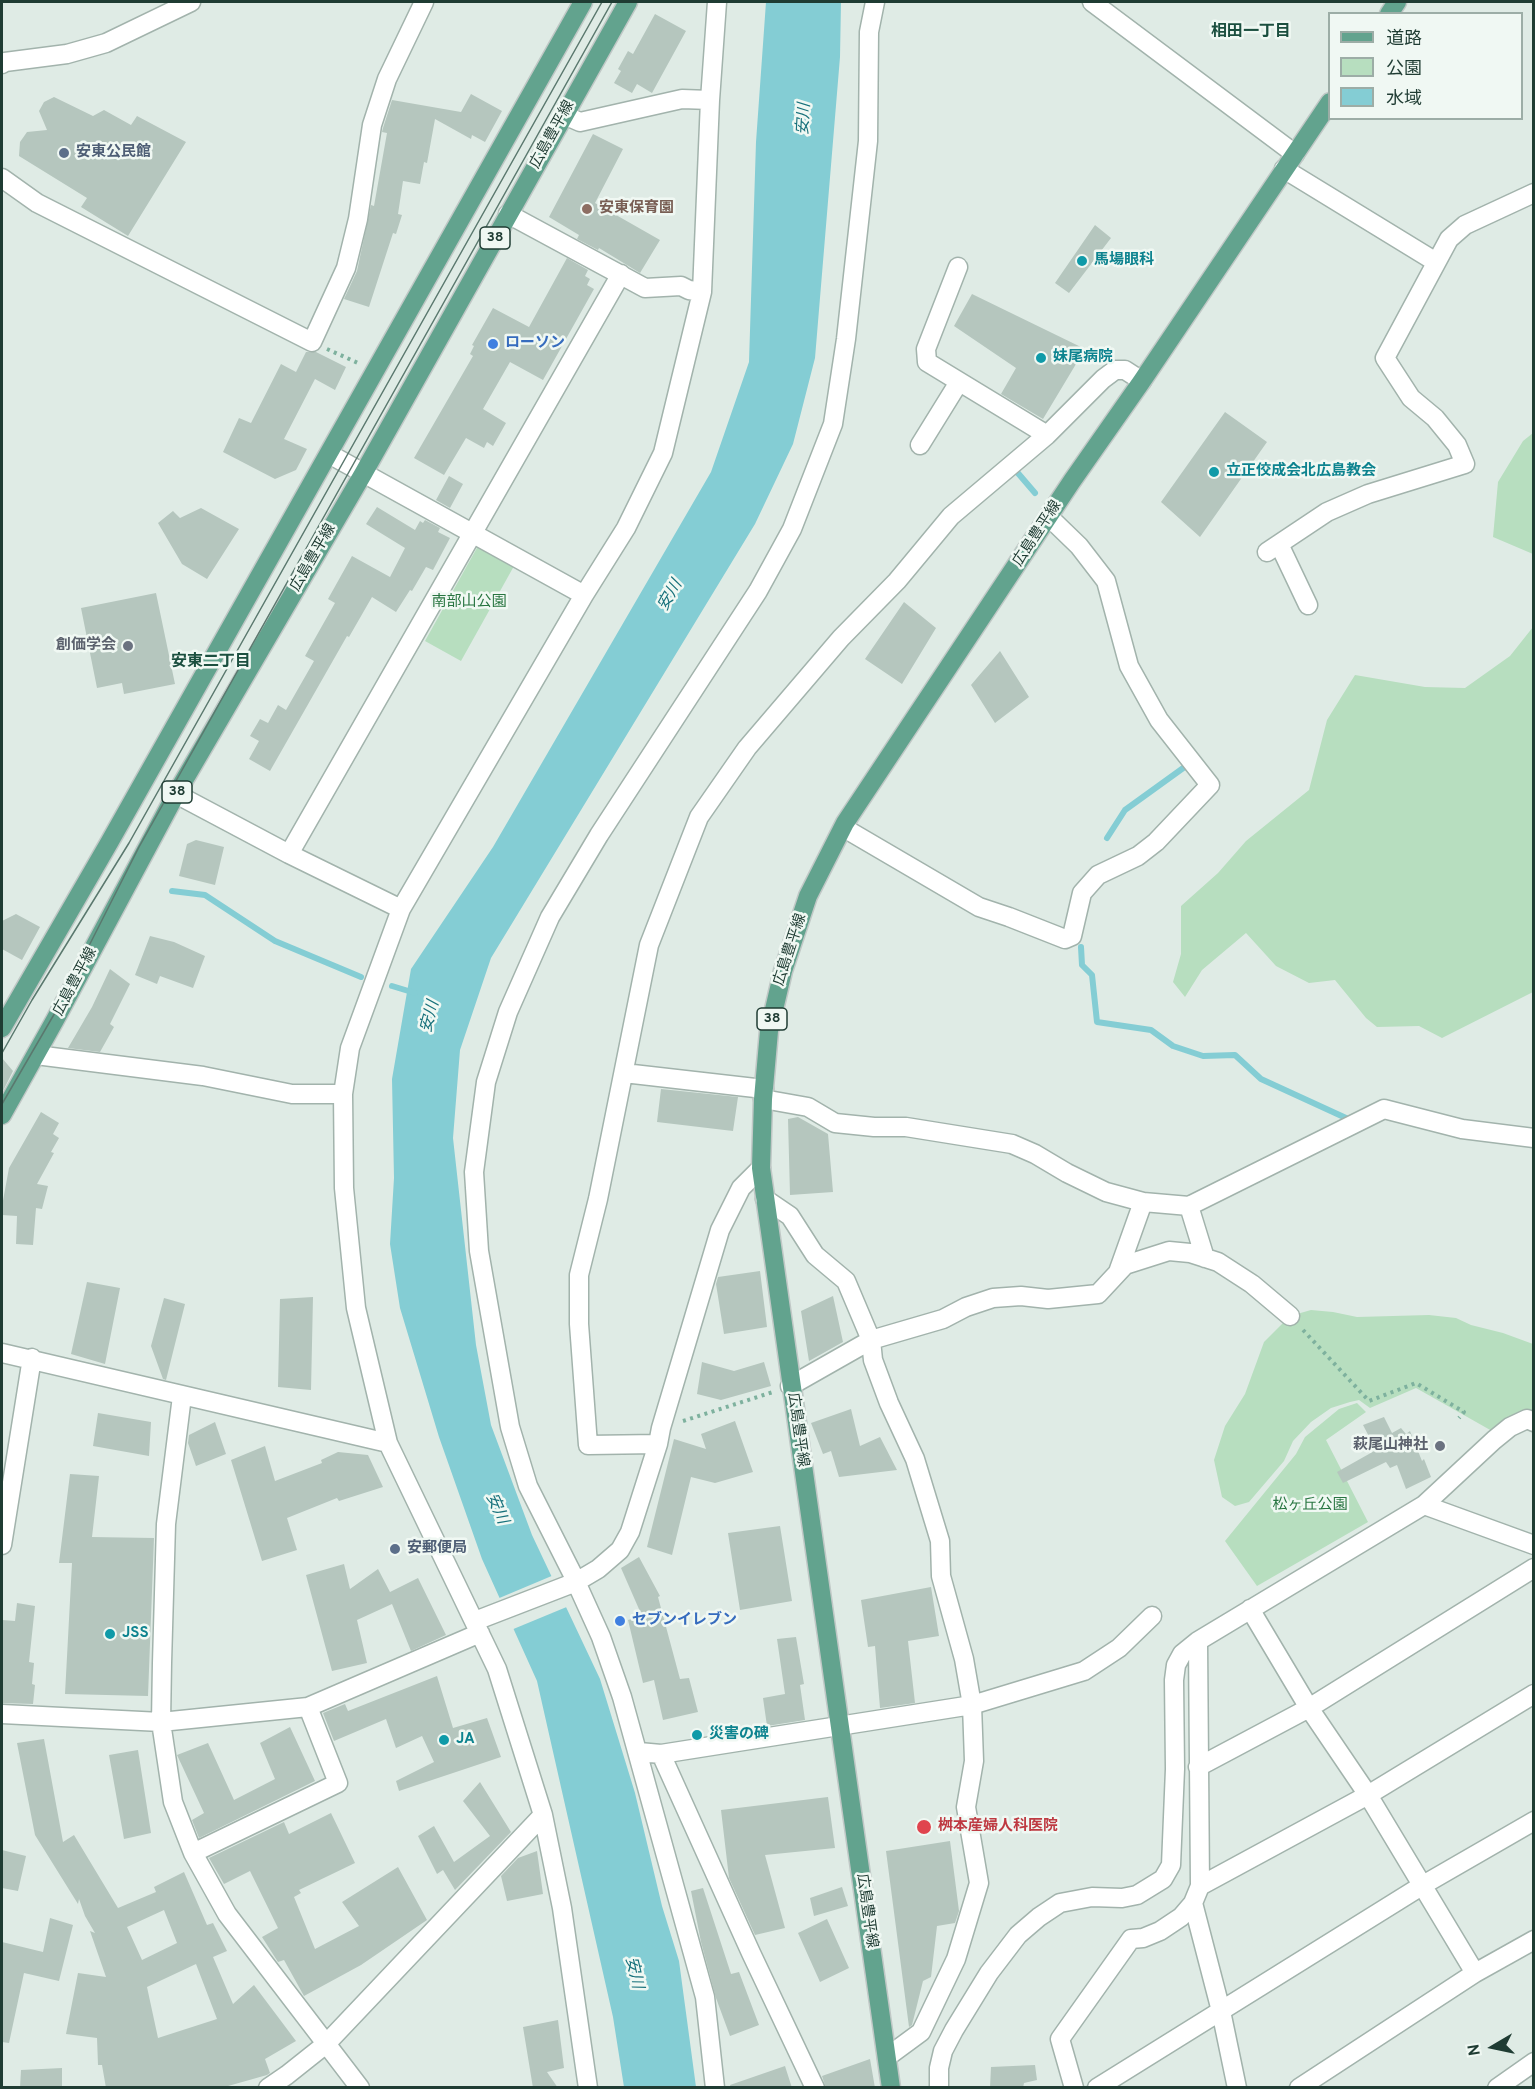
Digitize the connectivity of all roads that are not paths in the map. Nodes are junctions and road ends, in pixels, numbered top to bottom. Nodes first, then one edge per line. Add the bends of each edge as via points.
1 (191, 2) edge
2 (424, 2) edge
3 (583, 2) edge
4 (628, 2) edge
5 (717, 2) edge
6 (875, 2) edge
7 (1092, 2) edge
8 (3, 62) edge
9 (710, 100) junction
10 (1328, 104) edge
11 (564, 115) junction
12 (1289, 162) junction
13 (2, 178) edge
14 (1533, 193) edge
15 (508, 214) junction
16 (1436, 262) junction
17 (958, 267) dead end
18 (621, 274) junction
19 (702, 292) junction
20 (1142, 381) junction
21 (960, 382) junction
22 (1047, 435) junction
23 (920, 445) dead end
24 (329, 454) junction
25 (363, 474) junction
26 (1049, 517) junction
27 (473, 534) junction
28 (584, 595) junction
29 (1308, 605) dead end
30 (176, 794) junction
31 (844, 828) junction
32 (289, 854) junction
33 (401, 909) junction
34 (2, 1028) edge
35 (36, 1055) junction
36 (624, 1073) junction
37 (343, 1094) junction
38 (764, 1094) junction
39 (2, 1115) edge
40 (1533, 1138) edge
41 (761, 1168) junction
42 (765, 1199) junction
43 (1143, 1202) junction
44 (1189, 1206) junction
45 (1205, 1258) junction
46 (1118, 1272) junction
47 (1290, 1316) road end
48 (871, 1340) junction
49 (2, 1353) edge
50 (32, 1358) junction
51 (790, 1386) junction
52 (182, 1396) junction
53 (1533, 1422) edge
54 (660, 1436) junction
55 (388, 1443) junction
56 (1424, 1504) junction
57 (2, 1545) edge
58 (1533, 1545) edge
59 (1533, 1568) edge
60 (570, 1584) junction
61 (1250, 1609) junction
62 (1152, 1616) dead end
63 (479, 1624) junction
64 (1198, 1641) junction
65 (1533, 1694) edge
66 (972, 1705) junction
67 (308, 1707) junction
68 (1309, 1708) junction
69 (2, 1714) edge
70 (161, 1722) junction
71 (840, 1727) junction
72 (639, 1752) junction
73 (662, 1754) junction
74 (1198, 1767) junction
75 (1368, 1795) junction
76 (543, 1815) junction
77 (1533, 1821) edge
78 (193, 1853) junction
79 (1423, 1885) junction
80 (1196, 1895) junction
81 (1533, 1940) edge
82 (1475, 1973) junction
83 (1221, 2011) junction
84 (326, 2044) junction
85 (887, 2057) junction
86 (1533, 2062) edge
87 (289, 2081) edge
88 (268, 2088) edge
89 (360, 2088) edge
90 (588, 2088) edge
91 (715, 2088) edge
92 (815, 2088) edge
93 (891, 2088) edge
94 (939, 2088) edge
95 (1074, 2088) edge
96 (1097, 2088) edge
97 (1237, 2088) edge
98 (1299, 2088) edge
99 (1497, 2088) edge

1 - 8 street via 106,43 67,54
2 - 13 street via 387,80 372,125 358,219 346,268 312,342 37,203
3 - 24 main road, 38
4 - 11 main road, 広島豊平線 / 38
5 - 9 street
6 - 60 street via 869,32 868,141 833,424 792,529 758,591 550,917 508,1012 486,1082 474,1172 478,1251 510,1427 528,1486
7 - 12 street
9 - 11 street via 682,99 580,122
9 - 19 street
10 - 12 main road, 広島豊平線 / 38
11 - 15 main road, 広島豊平線 / 38
12 - 16 street
12 - 20 main road, 広島豊平線 / 38
14 - 16 street via 1465,225 1449,239
15 - 18 street
15 - 25 main road, 広島豊平線 / 38
16 - 29 street via 1385,358 1411,398 1435,418 1457,445 1465,464 1368,494 1327,512 1273,548
17 - 21 street via 926,349 927,362
18 - 19 street via 645,288 681,286
18 - 27 street
19 - 28 street via 663,453 626,528
20 - 22 street via 1125,370 1114,370
20 - 26 main road, 広島豊平線 / 38
21 - 22 street
21 - 23 street
22 - 36 street via 951,516 754,740 699,817 649,945
24 - 25 street
24 - 34 main road, 38
25 - 27 street
25 - 30 main road, 広島豊平線 / 38
26 - 31 main road, 広島豊平線 / 38
26 - 31 street via 1079,546 1106,581 1129,666 1159,720 1210,785 1156,842 1138,856 1098,875 1082,893 1072,936 1065,939 978,907
27 - 28 street
27 - 32 street
28 - 33 street
30 - 32 street
30 - 35 main road, 広島豊平線 / 38
31 - 38 main road, 広島豊平線 / 38 via 808,896 783,971 769,1031
32 - 33 street
33 - 37 street via 350,1048
35 - 37 street via 203,1076 292,1094
35 - 39 main road, 広島豊平線 / 38
36 - 38 street
36 - 54 street via 579,1275 588,1444
37 - 55 street via 344,1188 356,1308
38 - 41 main road, 広島豊平線 / 38
38 - 43 street via 808,1107 835,1123 906,1127 1012,1144 1106,1192
40 - 44 street via 1462,1129 1384,1109
41 - 42 main road, 広島豊平線 / 38
41 - 54 street via 741,1188 720,1230
42 - 48 street via 790,1216 815,1255 846,1281
42 - 51 main road, 広島豊平線 / 38
43 - 44 street
43 - 46 street
44 - 45 street
45 - 46 street via 1169,1251 1125,1265
45 - 47 street via 1252,1284
46 - 48 street via 1098,1294 1048,1299 993,1298 943,1319
48 - 51 street
48 - 66 street via 873,1360 915,1459 940,1541 941,1576
49 - 50 street
50 - 52 street
50 - 57 street
51 - 71 main road, 広島豊平線 / 38
52 - 55 street
52 - 70 street via 166,1524
53 - 56 street via 1521,1420 1510,1427
54 - 60 street via 621,1550 598,1569
55 - 63 street
56 - 58 street
56 - 61 street
59 - 68 street
60 - 63 street
60 - 72 street via 601,1637
61 - 64 street
61 - 68 street
62 - 66 street via 1119,1648 1084,1671
63 - 67 street
63 - 76 street
64 - 74 street
64 - 94 street via 1182,1654 1176,1665 1171,1865 1163,1879 1137,1895 1092,1897 1060,1904 1018,1935 954,2030 939,2068
65 - 75 street
66 - 71 street
66 - 85 street via 974,1761 966,1808 979,1883 956,1959 921,2032
67 - 70 street
67 - 78 street via 338,1783
68 - 74 street
68 - 75 street
69 - 70 street
70 - 78 street via 173,1802
71 - 73 street
71 - 85 main road, 広島豊平線 / 38
72 - 73 street
72 - 91 street via 705,1997
73 - 92 street
74 - 80 street
75 - 79 street
75 - 80 street
76 - 84 street
76 - 90 street via 562,1908
77 - 79 street
78 - 84 street via 227,1914
79 - 82 street
79 - 83 street
80 - 83 street
80 - 95 street via 1181,1917 1160,1932 1131,1939 1060,2039
81 - 82 street
82 - 98 street
83 - 96 street
83 - 97 street
84 - 87 street
84 - 89 street
85 - 93 main road, 広島豊平線 / 38
86 - 99 street
87 - 88 street

